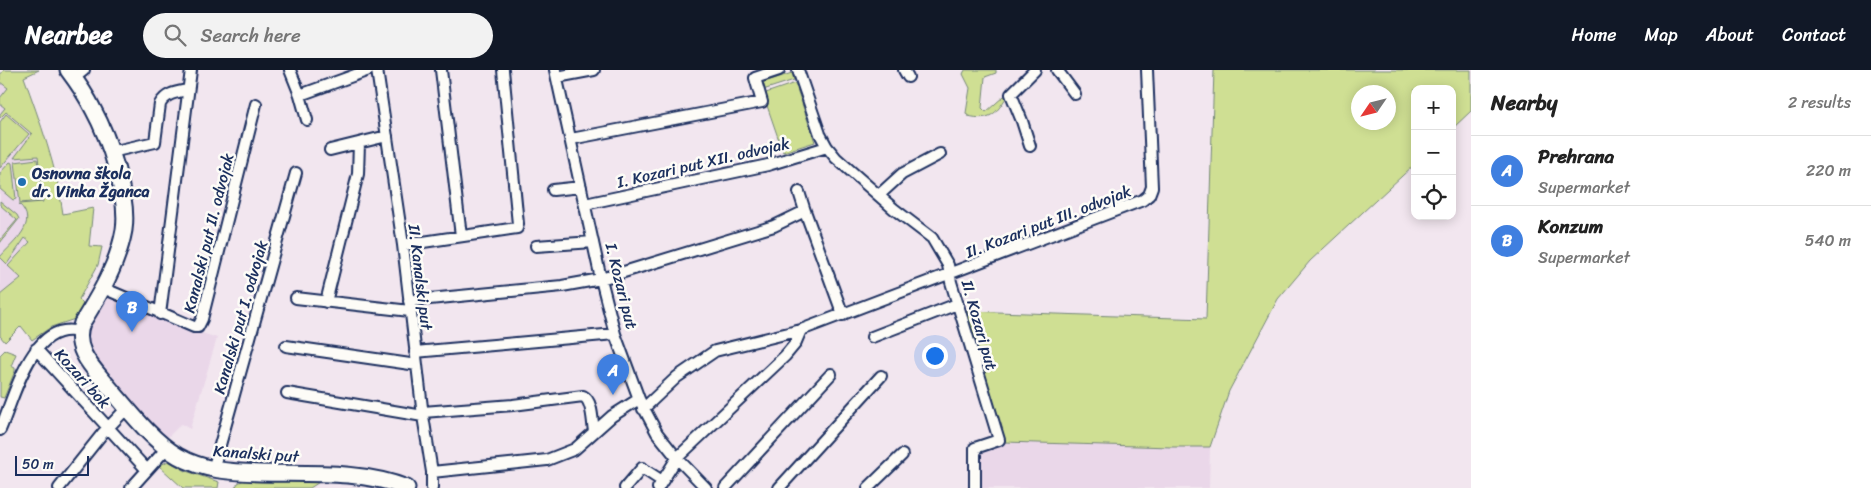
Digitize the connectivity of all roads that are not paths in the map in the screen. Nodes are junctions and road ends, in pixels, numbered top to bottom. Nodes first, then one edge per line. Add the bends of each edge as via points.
1 (191, 70) edge
2 (290, 70) edge
3 (378, 70) edge
4 (441, 70) edge
5 (503, 70) edge
6 (594, 70) edge
7 (779, 70) edge
8 (798, 70) edge
9 (1035, 70) edge
10 (1057, 70) edge
11 (1147, 70) edge
12 (362, 71) edge
13 (76, 73) edge
14 (556, 73) edge
15 (188, 90) junction
16 (1075, 94) dead end
17 (300, 95) junction
18 (256, 104) dead end
19 (307, 120) dead end
20 (387, 136) junction
21 (570, 139) junction
22 (359, 142) junction
23 (1030, 146) dead end
24 (828, 147) junction
25 (330, 150) dead end
26 (111, 152) junction
27 (940, 154) dead end
28 (296, 173) dead end
29 (581, 187) junction
30 (553, 190) dead end
31 (799, 192) dead end
32 (879, 195) junction
33 (585, 204) junction
34 (805, 211) junction
35 (461, 236) junction
36 (593, 242) junction
37 (403, 245) junction
38 (536, 246) dead end
39 (950, 275) junction
40 (601, 280) junction
41 (103, 288) junction
42 (296, 298) dead end
43 (326, 302) junction
44 (957, 304) junction
45 (410, 306) junction
46 (160, 314) junction
47 (843, 315) junction
48 (800, 330) junction
49 (79, 332) junction
50 (615, 334) junction
51 (872, 337) dead end
52 (286, 346) dead end
53 (36, 349) junction
54 (415, 352) junction
55 (417, 366) junction
56 (831, 374) dead end
57 (881, 376) dead end
58 (287, 393) dead end
59 (638, 399) junction
60 (127, 408) junction
61 (643, 409) junction
62 (423, 414) junction
63 (1, 427) edge
64 (107, 428) junction
65 (594, 431) junction
66 (167, 448) junction
67 (902, 454) dead end
68 (677, 458) junction
69 (147, 470) junction
70 (212, 470) junction
71 (432, 472) junction
72 (660, 485) edge
73 (59, 488) edge
74 (131, 488) edge
75 (407, 488) edge
76 (432, 488) edge
77 (625, 488) edge
78 (706, 488) edge
79 (725, 488) edge
80 (779, 488) edge
81 (868, 488) edge
82 (975, 488) edge

1 - 15 street
2 - 17 street
3 - 20 street, II. Kanalski put
4 - 35 street
5 - 35 street via 517,228
6 - 14 street
7 - 21 street via 755,78 762,102
8 - 24 street via 820,134
9 - 23 street via 1011,94
10 - 16 street
11 - 39 street, II. Kozari put III. odvojak via 1152,187 1149,195 1133,205
12 - 17 street
13 - 26 street
14 - 21 street, I. Kozari put
15 - 26 street via 163,100 155,142
15 - 46 street
17 - 19 street
18 - 46 street, Kanalski put II. odvojak via 202,319 198,327 194,327
20 - 22 street
20 - 37 street, II. Kanalski put
21 - 29 street, I. Kozari put
22 - 25 street
22 - 43 street via 358,174
24 - 32 street via 836,158
24 - 33 street, I. Kozari put XII. odvojak via 768,165
26 - 41 street via 125,214 118,254
27 - 32 street via 902,174
28 - 70 street, Kanalski put I. odvojak
29 - 30 street
29 - 33 street, I. Kozari put
31 - 34 street
32 - 39 street via 932,238 948,265
33 - 36 street, I. Kozari put
34 - 40 street via 774,226
34 - 47 street
35 - 37 street
36 - 38 street
36 - 40 street, I. Kozari put
37 - 45 street, II. Kanalski put
39 - 44 street, II. Kozari put
39 - 47 street, II. Kozari put
40 - 45 street
40 - 50 street, I. Kozari put
41 - 46 street, Kanalski put II. odvojak
41 - 49 street
42 - 43 street
43 - 45 street
44 - 51 street
44 - 82 street, II. Kozari put via 999,440 974,448
45 - 54 street, II. Kanalski put
47 - 48 street, II. Kozari put
48 - 61 street, II. Kozari put via 704,356
48 - 68 street via 796,344 785,356
49 - 53 street via 57,333
49 - 60 street, Kanalski put via 80,347 88,362
50 - 54 street
50 - 59 street, I. Kozari put
52 - 55 street
53 - 63 street
53 - 64 street, Kozari bok
54 - 55 street, II. Kanalski put
55 - 62 street, II. Kanalski put
56 - 79 street
57 - 80 street
58 - 62 street
59 - 61 street, I. Kozari put
59 - 65 street
60 - 64 street, Kozari bok
60 - 66 street, Kanalski put
61 - 68 street, I. Kozari put
62 - 65 street via 583,396 589,402
62 - 71 street, II. Kanalski put
64 - 69 street, Kozari bok
64 - 73 street, Kozari bok
65 - 71 street via 575,449 547,460
66 - 69 street
66 - 70 street, Kanalski put via 187,461
67 - 81 street
68 - 72 street
68 - 78 street, I. Kozari put
69 - 74 street
70 - 75 street, Kanalski put via 360,477
71 - 76 street, II. Kanalski put
72 - 77 street via 642,468

